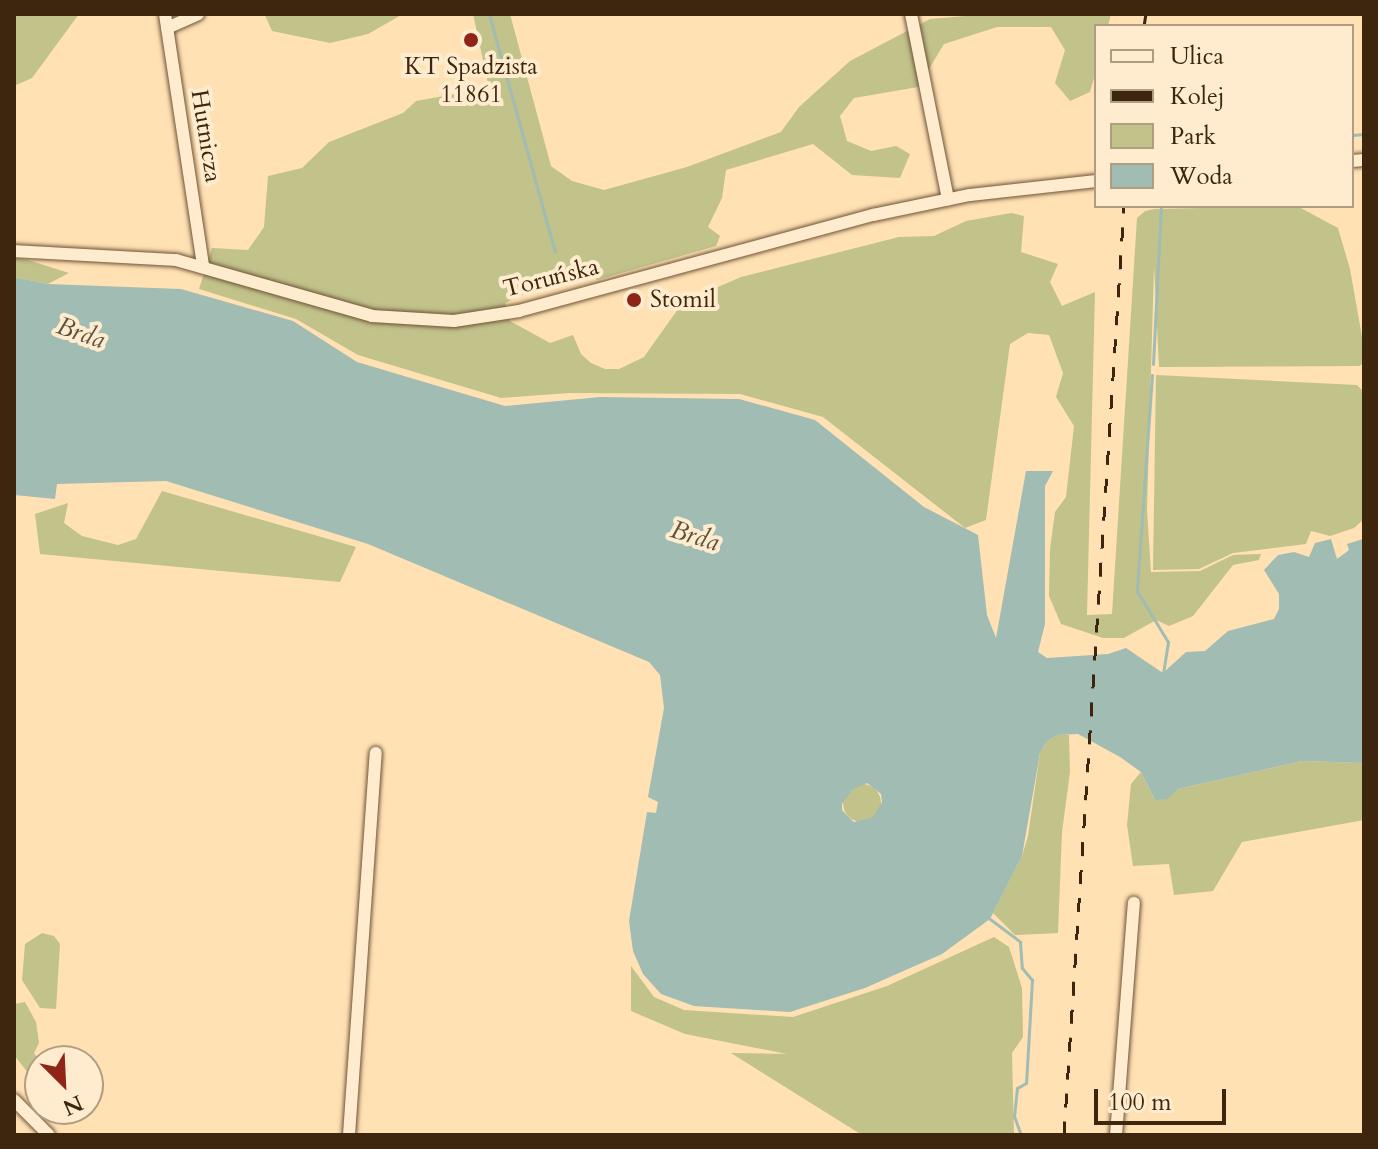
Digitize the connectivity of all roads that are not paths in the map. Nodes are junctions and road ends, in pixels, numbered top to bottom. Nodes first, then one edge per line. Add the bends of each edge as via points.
1 (198, 14) edge
2 (911, 14) edge
3 (166, 21) edge
4 (1094, 181) edge
5 (948, 199) junction
6 (14, 251) edge
7 (203, 266) junction
8 (376, 753) dead end
9 (1134, 903) dead end
10 (14, 1100) edge
11 (49, 1135) edge
12 (349, 1135) edge
13 (1116, 1135) edge

1 - 3 street
2 - 5 street
3 - 7 street, Hutnicza
4 - 5 street, Toruńska
5 - 7 street, Toruńska via 519,311 454,321 372,316
6 - 7 street, Toruńska via 152,257
8 - 12 street
9 - 13 street
10 - 11 street

